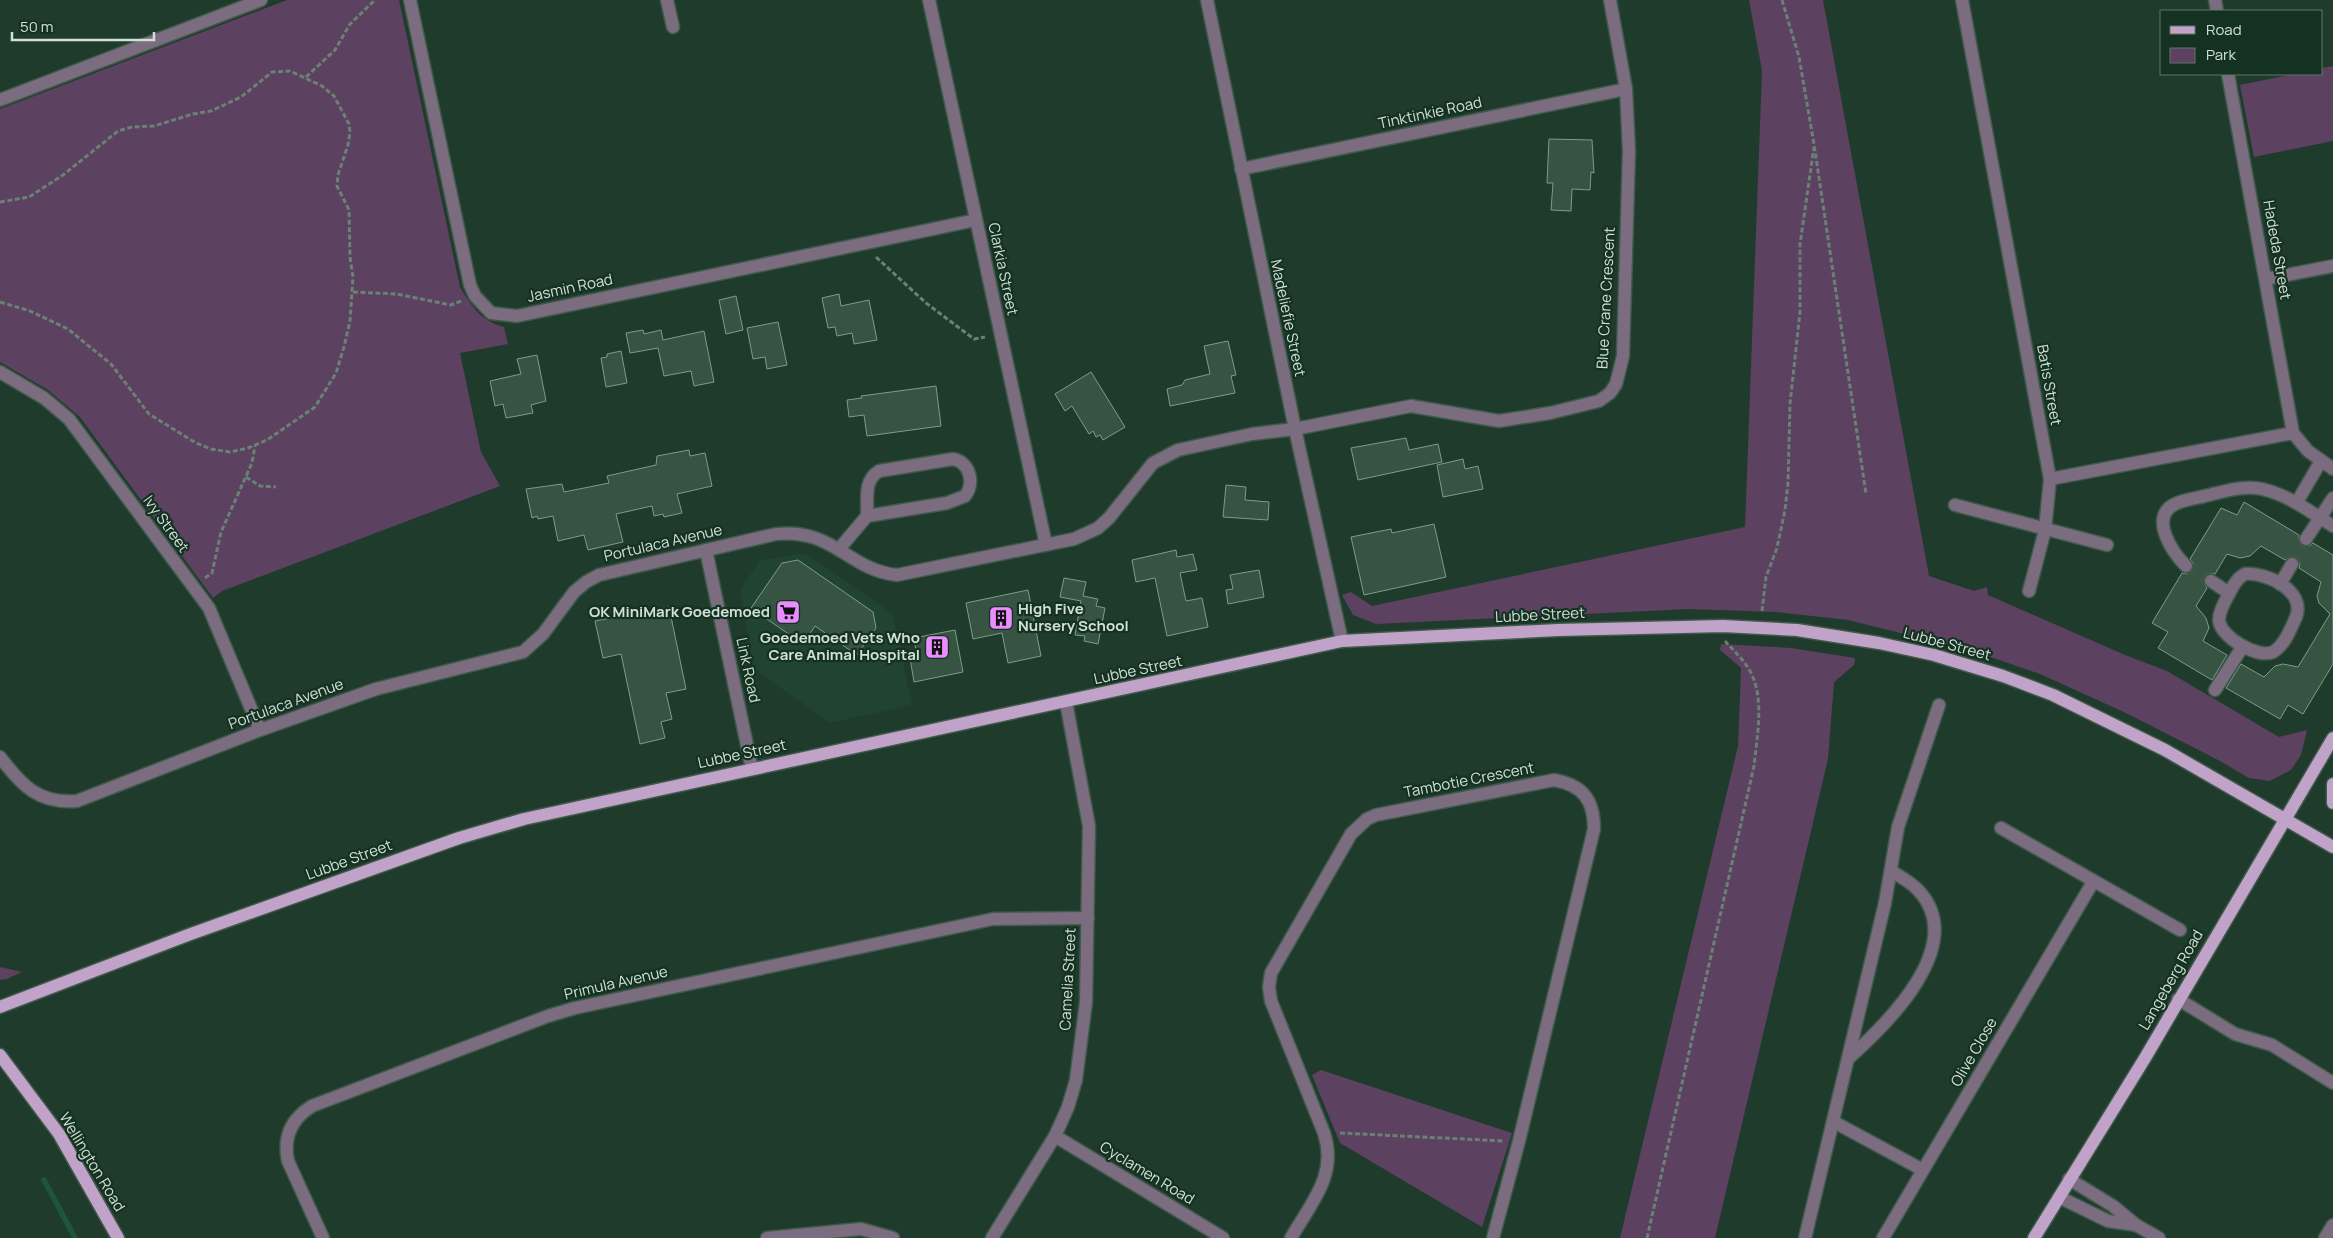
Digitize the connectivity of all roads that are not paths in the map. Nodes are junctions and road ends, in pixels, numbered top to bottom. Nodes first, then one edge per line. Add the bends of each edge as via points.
1 (261, 0) edge
2 (410, 0) edge
3 (667, 0) edge
4 (929, 0) edge
5 (1207, 0) edge
6 (1610, 0) edge
7 (1962, 0) edge
8 (673, 27) dead end
9 (2228, 75) edge
10 (1626, 89) junction
11 (0, 100) edge
12 (1241, 170) junction
13 (976, 220) junction
14 (2333, 266) edge
15 (2266, 280) junction
16 (0, 372) edge
17 (1295, 429) junction
18 (2293, 432) junction
19 (2321, 462) junction
20 (2333, 469) edge
21 (2050, 479) junction
22 (2333, 498) edge
23 (2297, 502) junction
24 (1955, 505) dead end
25 (867, 516) junction
26 (2319, 518) junction
27 (2333, 526) edge
28 (2046, 530) junction
29 (2306, 539) tunnel mouth
30 (1046, 545) junction
31 (2107, 545) dead end
32 (839, 549) junction
33 (706, 550) junction
34 (2292, 564) tunnel mouth
35 (2186, 566) tunnel mouth
36 (2211, 581) tunnel mouth
37 (2280, 584) junction
38 (2029, 592) dead end
39 (2229, 593) junction
40 (1342, 641) junction
41 (2243, 646) junction
42 (2215, 690) dead end
43 (1066, 702) junction
44 (1939, 705) dead end
45 (260, 730) junction
46 (2333, 738) edge
47 (0, 758) edge
48 (752, 769) junction
49 (2333, 784) edge
50 (2333, 803) edge
51 (2284, 819) junction
52 (2001, 828) dead end
53 (2333, 847) edge
54 (1891, 871) junction
55 (2093, 882) junction
56 (1088, 918) junction
57 (2180, 930) dead end
58 (2178, 999) junction
59 (0, 1007) edge
60 (0, 1055) edge
61 (1850, 1057) junction
62 (2333, 1083) edge
63 (1834, 1122) junction
64 (1055, 1136) junction
65 (1923, 1170) junction
66 (2069, 1179) junction
67 (2059, 1197) junction
68 (2136, 1225) junction
69 (2333, 1225) edge
70 (118, 1238) edge
71 (323, 1238) edge
72 (767, 1238) edge
73 (893, 1238) edge
74 (992, 1238) edge
75 (1223, 1238) edge
76 (1291, 1238) edge
77 (1493, 1238) edge
78 (1805, 1238) edge
79 (1883, 1238) edge
80 (2034, 1238) edge
81 (2159, 1238) edge
82 (2325, 1238) edge

1 - 11 street
2 - 13 street, Jasmin Road via 470,285 474,296 491,313 517,316
3 - 8 street
4 - 13 street, Clarkia Street
5 - 12 street, Madeliefie Street
6 - 10 street, Blue Crane Crescent
7 - 21 street, Batis Street
9 - 15 street, Hadeda Street
10 - 12 street, Tinktinkie Road
10 - 17 street, Blue Crane Crescent via 1629,151 1623,356 1616,384 1610,393 1599,401 1510,421 1411,406
12 - 17 street, Madeliefie Street
13 - 30 street, Clarkia Street
14 - 15 street
15 - 18 street, Hadeda Street
16 - 45 street, Ivy Street via 44,398 69,419 194,587 213,616
17 - 30 street, Portulaca Avenue via 1252,434 1164,456 1153,463 1098,528 1074,539
17 - 40 street, Madeliefie Street
18 - 19 street
18 - 21 street
19 - 20 street
19 - 23 street
21 - 28 street, Batis Street
22 - 26 street
23 - 26 street
23 - 35 street via 2274,492 2250,488 2175,504 2166,514 2165,532 2175,555
24 - 28 street
25 - 25 street via 868,484 870,478 880,471 953,459 960,460 968,468 968,492 959,500
25 - 32 street
26 - 27 street
26 - 29 street
28 - 31 street
28 - 38 street, Batis Street
30 - 32 street, Portulaca Avenue via 897,575 883,574
32 - 33 street, Portulaca Avenue via 813,536 790,532
33 - 45 street, Portulaca Avenue via 613,570 586,582 574,592 543,634 522,652 376,689
33 - 48 street, Link Road
34 - 37 street
36 - 39 street
37 - 39 street via 2258,574 2246,574 2239,578
37 - 41 street via 2296,598 2298,604 2288,635 2275,651 2269,653 2255,652
39 - 41 street via 2220,613 2221,627 2224,633
40 - 43 main road, Lubbe Street
40 - 51 main road, Lubbe Street via 1723,626 1797,630 1880,643 1960,663 2054,695 2165,750
41 - 42 street
43 - 48 main road, Lubbe Street
43 - 56 street, Camelia Street via 1089,826
44 - 54 street via 1898,827
45 - 47 street, Portulaca Avenue via 77,801 55,801 37,795 22,784
46 - 51 main road, Langeberg Road
48 - 59 main road, Lubbe Street via 562,809 467,836 188,935
49 - 50 main road
51 - 53 main road, Lubbe Street
51 - 58 main road, Langeberg Road
52 - 55 street
54 - 61 street
54 - 61 street via 1919,891 1928,904 1934,927 1933,944 1920,977 1900,1006
55 - 57 street
55 - 65 street, Olive Close
56 - 64 street, Camelia Street via 1086,1002 1076,1080
56 - 71 street, Primula Avenue via 993,919 575,1008 312,1106 292,1126 286,1152
58 - 62 street via 2235,1034 2272,1045
58 - 66 main road, Langeberg Road
60 - 70 main road, Wellington Road via 59,1134
61 - 63 street
63 - 65 street
63 - 78 street
64 - 74 street, Camelia Street
64 - 75 street, Cyclamen Road
65 - 79 street, Olive Close
66 - 67 main road, Langeberg Road
66 - 68 street via 2113,1206
67 - 68 street via 2108,1221
67 - 80 main road, Langeberg Road
68 - 81 street
69 - 82 street
72 - 73 street via 861,1229
76 - 77 street, Tambotie Crescent via 1324,1182 1330,1154 1270,1001 1271,973 1351,834 1362,823 1376,815 1554,780 1581,790 1594,815 1594,829

